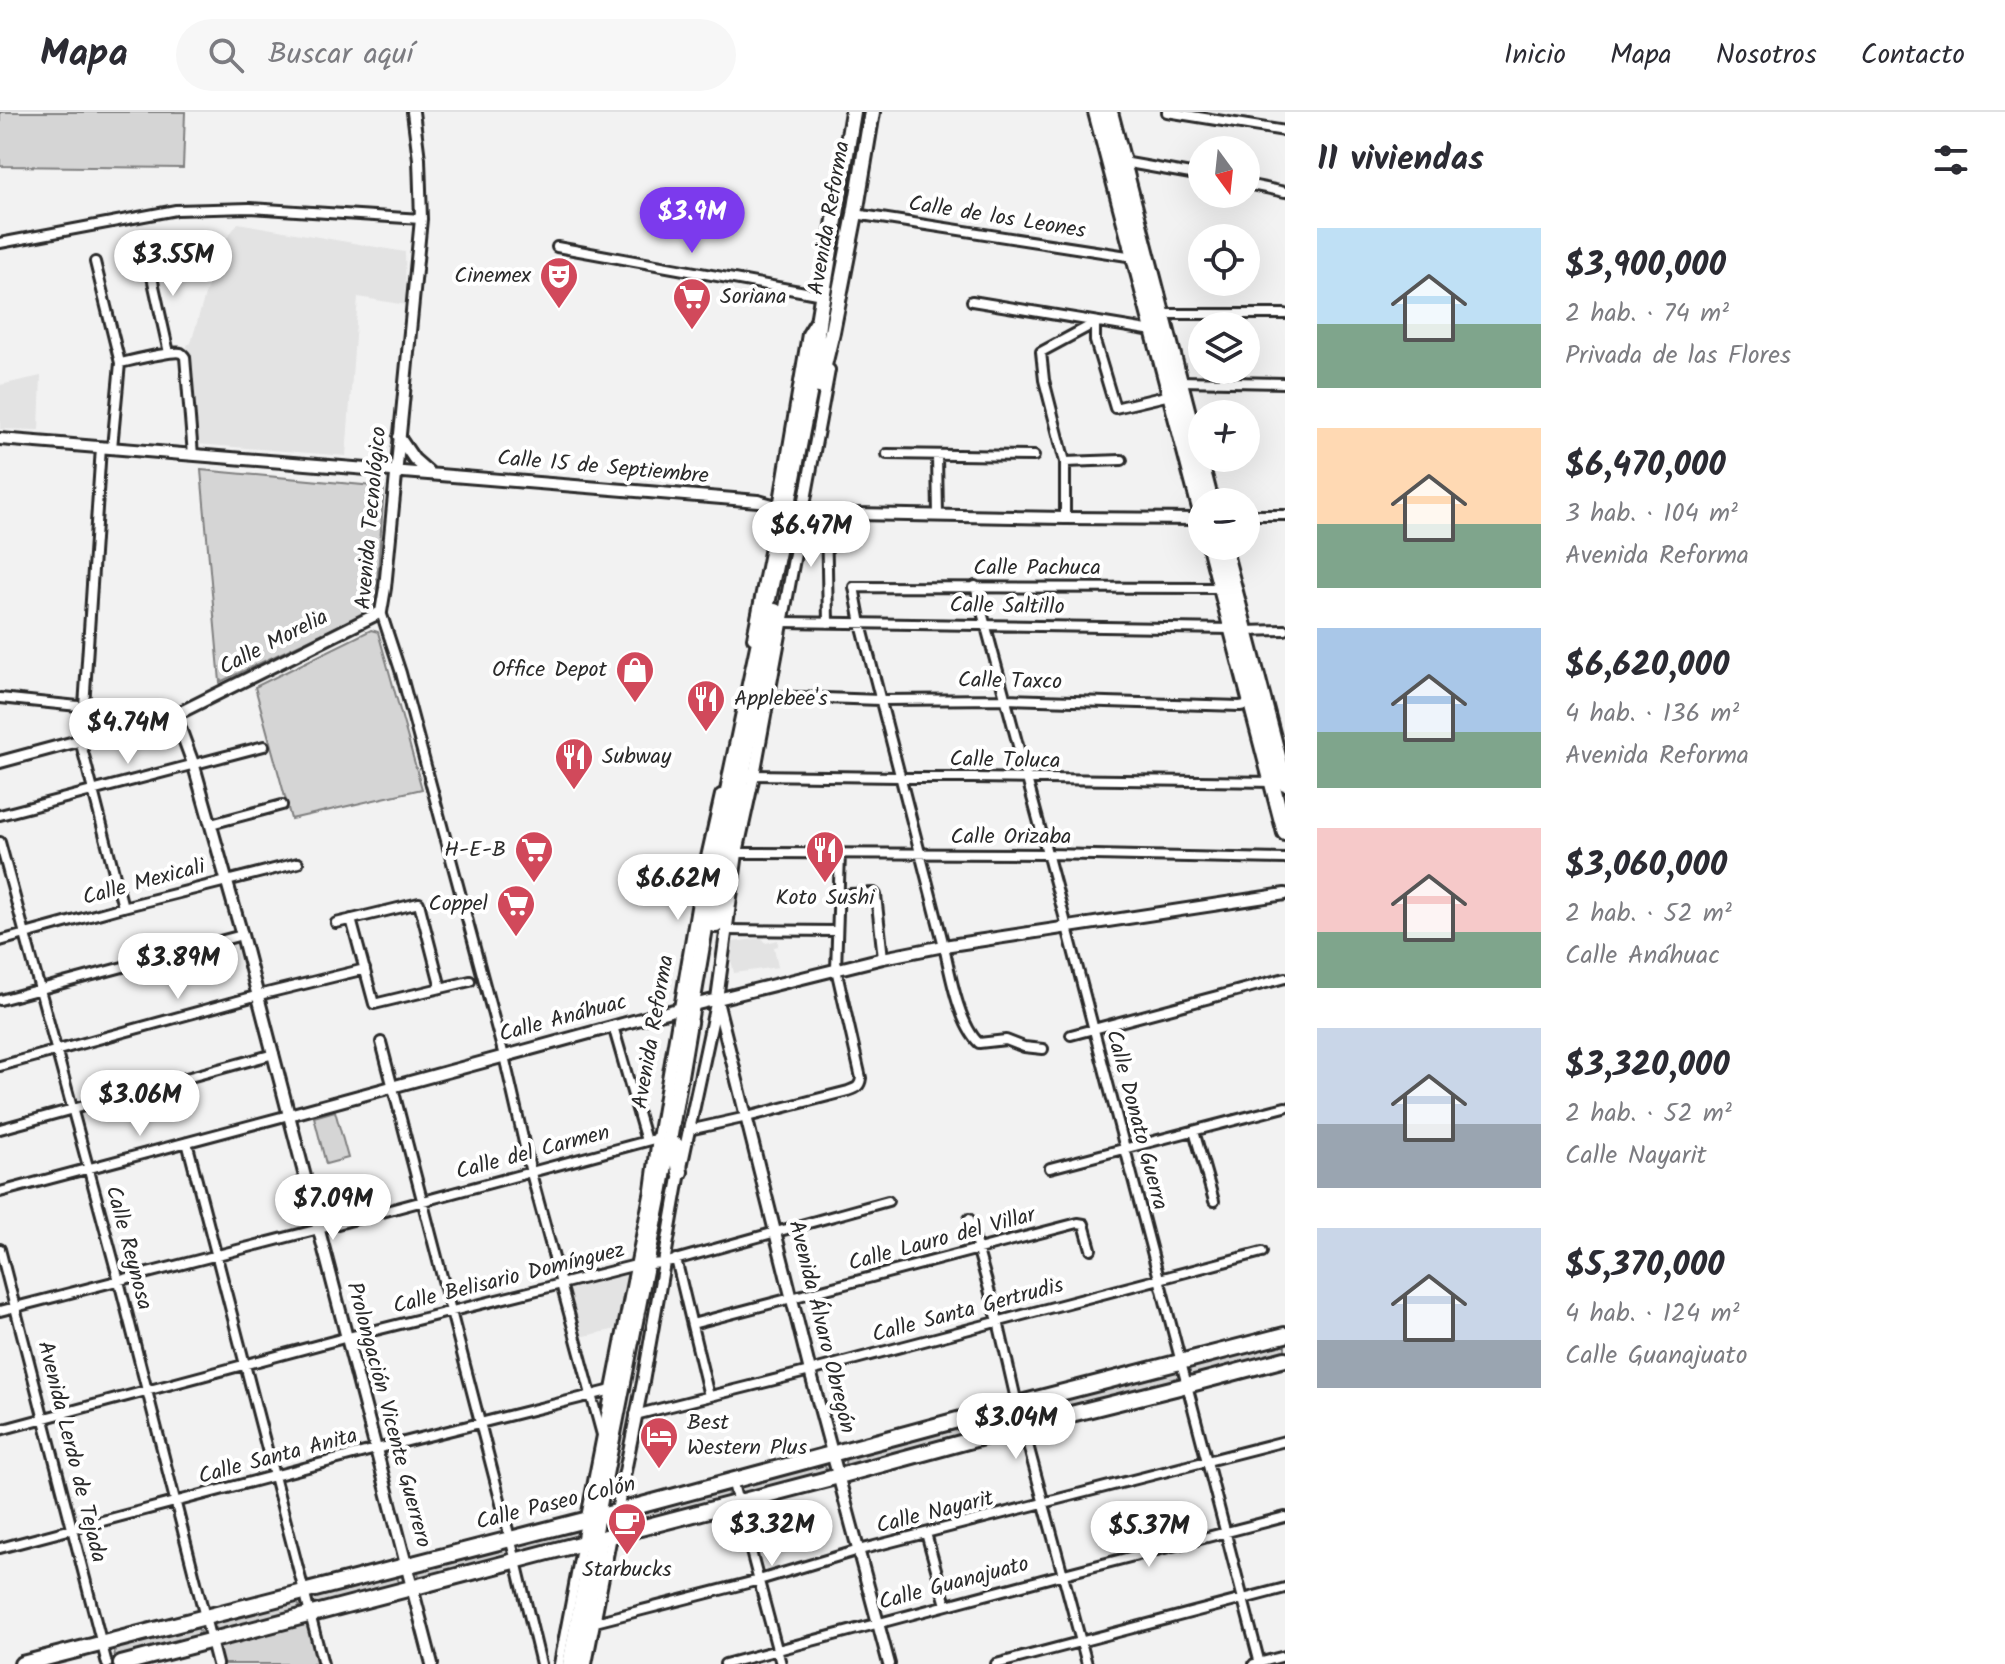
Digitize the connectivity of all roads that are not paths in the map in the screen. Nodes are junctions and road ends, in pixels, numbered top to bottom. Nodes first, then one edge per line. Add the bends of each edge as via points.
1 (413, 112) edge
2 (853, 112) edge
3 (872, 112) edge
4 (1096, 112) edge
5 (1110, 112) edge
6 (1167, 112) edge
7 (1285, 131) edge
8 (1123, 162) junction
9 (1188, 174) edge
10 (1260, 187) edge
11 (1285, 192) edge
12 (855, 214) junction
13 (421, 219) junction
14 (0, 243) edge
15 (557, 247) dead end
16 (146, 250) dead end
17 (1134, 257) junction
18 (95, 262) dead end
19 (822, 295) junction
20 (972, 301) dead end
21 (1162, 314) junction
22 (1285, 314) edge
23 (1095, 323) junction
24 (1154, 331) junction
25 (169, 353) junction
26 (120, 363) junction
27 (1180, 381) junction
28 (1285, 383) edge
29 (1170, 395) junction
30 (399, 436) junction
31 (0, 439) edge
32 (107, 448) junction
33 (887, 454) dead end
34 (193, 455) junction
35 (937, 455) junction
36 (1034, 456) dead end
37 (1122, 460) dead end
38 (1065, 462) junction
39 (395, 471) junction
40 (431, 474) junction
41 (1194, 488) edge
42 (1207, 488) edge
43 (791, 510) junction
44 (826, 514) junction
45 (1260, 515) edge
46 (1285, 515) edge
47 (938, 516) junction
48 (1065, 518) junction
49 (1188, 518) edge
50 (1214, 560) edge
51 (1226, 560) edge
52 (975, 586) junction
53 (1221, 588) junction
54 (381, 612) junction
55 (783, 622) junction
56 (828, 623) junction
57 (861, 624) junction
58 (987, 625) junction
59 (1238, 630) junction
60 (1285, 630) edge
61 (769, 696) junction
62 (0, 698) edge
63 (1006, 699) junction
64 (880, 700) junction
65 (1251, 704) junction
66 (84, 707) junction
67 (175, 715) junction
68 (80, 740) junction
69 (264, 746) dead end
70 (0, 762) edge
71 (194, 766) junction
72 (738, 774) junction
73 (900, 777) junction
74 (1026, 779) junction
75 (1280, 782) edge
76 (93, 792) junction
77 (282, 805) dead end
78 (0, 815) edge
79 (211, 824) junction
80 (1285, 833) edge
81 (0, 842) edge
82 (737, 853) junction
83 (840, 854) junction
84 (921, 854) junction
85 (1047, 854) junction
86 (1285, 859) edge
87 (298, 863) dead end
88 (725, 874) junction
89 (227, 880) junction
90 (850, 894) dead end
91 (1285, 894) edge
92 (123, 907) junction
93 (351, 919) junction
94 (336, 923) dead end
95 (1067, 927) junction
96 (725, 930) junction
97 (837, 931) junction
98 (25, 934) junction
99 (242, 935) junction
100 (0, 941) edge
101 (944, 946) junction
102 (883, 958) junction
103 (365, 969) junction
104 (836, 969) junction
105 (1285, 978) edge
106 (470, 981) dead end
107 (441, 988) junction
108 (40, 989) junction
109 (259, 995) junction
110 (717, 999) junction
111 (0, 1000) edge
112 (692, 1005) junction
113 (613, 1026) junction
114 (1093, 1029) junction
115 (1071, 1035) dead end
116 (381, 1042) dead end
117 (1043, 1049) dead end
118 (56, 1051) junction
119 (274, 1054) junction
120 (504, 1056) junction
121 (0, 1066) edge
122 (393, 1086) junction
123 (1285, 1107) edge
124 (73, 1111) junction
125 (289, 1115) junction
126 (747, 1117) junction
127 (0, 1129) edge
128 (689, 1130) junction
129 (1194, 1131) junction
130 (646, 1141) junction
131 (187, 1142) junction
132 (667, 1144) junction
133 (1125, 1150) junction
134 (89, 1168) junction
135 (1050, 1168) dead end
136 (680, 1172) junction
137 (531, 1173) junction
138 (651, 1190) joint
139 (0, 1192) edge
140 (422, 1201) junction
141 (888, 1201) dead end
142 (1214, 1201) dead end
143 (969, 1219) dead end
144 (319, 1229) junction
145 (776, 1232) junction
146 (0, 1249) edge
147 (977, 1249) junction
148 (1091, 1249) dead end
149 (1262, 1252) dead end
150 (216, 1255) junction
151 (676, 1259) junction
152 (651, 1264) junction
153 (1159, 1279) junction
154 (119, 1281) junction
155 (561, 1284) junction
156 (792, 1299) junction
157 (15, 1307) junction
158 (0, 1311) edge
159 (451, 1312) junction
160 (998, 1321) junction
161 (692, 1324) junction
162 (1285, 1335) edge
163 (348, 1337) junction
164 (1285, 1359) edge
165 (1181, 1363) junction
166 (244, 1365) junction
167 (810, 1371) junction
168 (1187, 1385) junction
169 (612, 1390) junction
170 (147, 1391) junction
171 (592, 1395) junction
172 (709, 1396) junction
173 (1017, 1404) junction
174 (635, 1415) junction
175 (44, 1419) junction
176 (481, 1423) junction
177 (1023, 1426) junction
178 (0, 1430) edge
179 (603, 1436) junction
180 (1285, 1441) edge
181 (376, 1449) junction
182 (833, 1454) junction
183 (1208, 1461) junction
184 (839, 1476) junction
185 (274, 1477) junction
186 (732, 1480) junction
187 (175, 1503) junction
188 (738, 1503) junction
189 (1045, 1503) junction
190 (601, 1515) junction
191 (1285, 1517) edge
192 (73, 1529) junction
193 (926, 1533) junction
194 (1226, 1533) junction
195 (510, 1538) junction
196 (597, 1539) junction
197 (0, 1548) edge
198 (859, 1550) junction
199 (516, 1561) junction
200 (407, 1564) junction
201 (1064, 1574) junction
202 (759, 1580) junction
203 (413, 1588) junction
204 (1285, 1588) edge
205 (305, 1591) junction
206 (1243, 1599) junction
207 (946, 1605) junction
208 (310, 1615) junction
209 (204, 1617) junction
210 (595, 1622) junction
211 (878, 1623) junction
212 (211, 1641) junction
213 (1081, 1641) junction
214 (101, 1644) junction
215 (778, 1650) junction
216 (1285, 1656) edge
217 (1258, 1663) edge
218 (22, 1664) edge
219 (107, 1664) edge
220 (121, 1664) edge
221 (217, 1664) edge
222 (323, 1664) edge
223 (432, 1664) edge
224 (541, 1664) edge
225 (559, 1664) edge
226 (569, 1664) edge
227 (578, 1664) edge
228 (587, 1664) edge
229 (725, 1664) edge
230 (781, 1664) edge
231 (889, 1664) edge
232 (996, 1664) edge
233 (1087, 1664) edge

1 - 13 street, Avenida Tecnológico
2 - 19 main road, Avenida Reforma
3 - 12 main road, Avenida Reforma
4 - 17 main road
5 - 8 main road
6 - 7 street
8 - 9 street
8 - 21 main road
10 - 11 street
12 - 17 street, Calle de los Leones
12 - 43 main road, Avenida Reforma
13 - 14 street via 250,208 176,210
13 - 30 street, Avenida Tecnológico
15 - 19 street
16 - 25 street
17 - 24 main road
18 - 26 street
19 - 43 main road, Avenida Reforma
20 - 23 street
21 - 22 street
21 - 27 main road
23 - 24 street
23 - 29 street via 1095,341 1115,408
23 - 38 street via 1041,352
24 - 29 main road
25 - 26 street
25 - 34 street via 185,357
26 - 32 street
27 - 28 street
27 - 42 main road
29 - 41 main road
30 - 39 street, Avenida Tecnológico
30 - 40 street
31 - 32 street, Calle 15 de Septiembre
32 - 34 street, Calle 15 de Septiembre
32 - 66 street
33 - 35 street
34 - 39 street, Calle 15 de Septiembre
35 - 36 street
35 - 47 street
37 - 38 street
38 - 48 street
39 - 40 street, Calle 15 de Septiembre
39 - 54 street, Avenida Tecnológico
40 - 43 street, Calle 15 de Septiembre via 758,501
43 - 44 street, Calle 15 de Septiembre
43 - 55 street, Avenida Reforma
43 - 72 main road, Avenida Reforma
44 - 47 street, Calle 15 de Septiembre
44 - 56 street
45 - 46 street
47 - 48 street, Calle 15 de Septiembre
48 - 49 street, Calle 15 de Septiembre
50 - 53 main road
51 - 59 main road
52 - 53 street, Calle Pachuca
52 - 57 street, Calle Pachuca via 854,587
52 - 58 street, Calle Donato Guerra
53 - 59 main road
54 - 67 street, Calle Morelia
54 - 120 street, Avenida Tecnológico
55 - 56 street, Calle Saltillo
55 - 61 street, Avenida Reforma
56 - 57 street, Calle Saltillo
57 - 58 street, Calle Saltillo
57 - 64 street
58 - 59 street, Calle Saltillo
58 - 63 street, Calle Donato Guerra
59 - 60 street, Calle Saltillo
59 - 65 main road
59 - 75 main road
61 - 64 street, Calle Taxco
61 - 72 street, Avenida Reforma
62 - 66 street
63 - 64 street, Calle Taxco
63 - 65 street, Calle Taxco
63 - 74 street, Calle Donato Guerra
64 - 73 street
65 - 75 main road
66 - 67 street
67 - 68 street, Calle Morelia
67 - 71 street, Prolongación Vicente Guerrero
68 - 70 street, Calle Morelia
68 - 76 street
69 - 71 street
71 - 76 street
71 - 79 street, Prolongación Vicente Guerrero
72 - 73 street, Calle Toluca
72 - 82 street, Avenida Reforma
72 - 88 main road, Avenida Reforma
72 - 112 main road, Avenida Reforma
73 - 74 street, Calle Toluca
73 - 84 street
74 - 75 street, Calle Toluca
74 - 85 street, Calle Donato Guerra
75 - 80 main road
76 - 78 street
76 - 92 street
77 - 79 street
79 - 89 street, Prolongación Vicente Guerrero
81 - 98 street, Calle Reynosa
82 - 83 street, Calle Orizaba
82 - 88 main road
82 - 96 street, Avenida Reforma
83 - 84 street, Calle Orizaba
83 - 97 street
84 - 85 street, Calle Orizaba
84 - 101 street
85 - 86 street, Calle Orizaba
85 - 95 street, Calle Donato Guerra
87 - 89 street, Calle Mexicali
88 - 112 main road, Avenida Reforma
89 - 92 street, Calle Mexicali
89 - 99 street, Prolongación Vicente Guerrero
90 - 102 street via 876,895
91 - 95 street, Calle Anáhuac
92 - 98 street, Calle Mexicali
93 - 94 street
93 - 103 street
93 - 107 street via 419,903
95 - 101 street, Calle Anáhuac
95 - 114 street, Calle Donato Guerra
96 - 97 street
96 - 110 street, Avenida Reforma
97 - 104 street
98 - 100 street, Calle Mexicali
98 - 108 street, Calle Reynosa
99 - 108 street
99 - 109 street, Prolongación Vicente Guerrero
101 - 102 street, Calle Anáhuac
101 - 117 street via 971,1036 979,1043 1006,1040
102 - 104 street, Calle Anáhuac
103 - 107 street via 374,1004
103 - 109 street
104 - 110 street, Calle Anáhuac
104 - 126 street via 860,1084
105 - 114 street
106 - 107 street
108 - 111 street
108 - 118 street, Calle Reynosa
109 - 118 street
109 - 119 street, Prolongación Vicente Guerrero
110 - 112 street, Calle Anáhuac
110 - 126 street, Avenida Álvaro Obregón
110 - 128 street, Avenida Reforma
112 - 113 street, Calle Anáhuac
112 - 132 main road, Avenida Reforma
113 - 120 street, Calle Anáhuac
113 - 130 street
114 - 115 street
114 - 133 street, Calle Donato Guerra
116 - 122 street
118 - 121 street
118 - 124 street, Calle Reynosa
119 - 124 street
119 - 125 street, Prolongación Vicente Guerrero
120 - 122 street, Calle Anáhuac
120 - 137 street, Avenida Tecnológico
122 - 125 street, Calle Anáhuac
122 - 140 street
123 - 129 street
124 - 127 street
124 - 134 street, Calle Reynosa
125 - 131 street, Calle Anáhuac
125 - 144 street, Prolongación Vicente Guerrero
126 - 128 street
126 - 145 street, Avenida Álvaro Obregón
128 - 136 street, Avenida Reforma
129 - 133 street
129 - 142 street
130 - 132 street, Calle del Carmen
130 - 137 street, Calle del Carmen
131 - 134 street, Calle Anáhuac
131 - 150 street
132 - 136 main road
132 - 138 main road
132 - 152 main road, Avenida Reforma
133 - 135 street
133 - 153 street, Calle Donato Guerra
134 - 139 street, Calle Anáhuac
134 - 154 street, Calle Reynosa
136 - 152 street, Avenida Reforma
137 - 140 street, Calle del Carmen
137 - 155 street, Avenida Tecnológico
138 - 152 street, Avenida Reforma
140 - 144 street, Calle del Carmen
140 - 159 street
141 - 145 street, Calle Belisario Domínguez
143 - 147 street
144 - 150 street, Calle del Carmen
144 - 163 street, Prolongación Vicente Guerrero
145 - 151 street, Calle Belisario Domínguez
145 - 156 street, Avenida Álvaro Obregón
146 - 157 street, Avenida Lerdo de Tejada
147 - 148 street, Calle Lauro del Villar via 1078,1223 1084,1224
147 - 156 street, Calle Lauro del Villar
147 - 160 street
149 - 153 street, Calle Santa Gertrudis
150 - 154 street, Calle del Carmen
150 - 166 street
151 - 152 street, Calle Belisario Domínguez
151 - 161 street
152 - 155 street, Calle Belisario Domínguez
152 - 169 street, Avenida Reforma
152 - 174 street, Avenida Reforma
152 - 190 main road, Avenida Reforma
153 - 160 street, Calle Santa Gertrudis
153 - 165 street, Calle Donato Guerra
154 - 157 street, Calle del Carmen
154 - 170 street, Calle Reynosa
155 - 159 street, Calle Belisario Domínguez
155 - 171 street, Avenida Tecnológico
156 - 161 street, Calle Lauro del Villar
156 - 167 street, Avenida Álvaro Obregón
157 - 158 street, Calle del Carmen
157 - 175 street, Avenida Lerdo de Tejada
159 - 163 street, Calle Belisario Domínguez
159 - 176 street
160 - 167 street, Calle Santa Gertrudis
160 - 173 street
161 - 172 street
162 - 165 main road, Calle Paseo Colón
163 - 166 street, Calle Belisario Domínguez
163 - 181 street, Prolongación Vicente Guerrero
164 - 168 main road, Calle Paseo Colón
165 - 168 street, Calle Donato Guerra
165 - 173 main road, Calle Paseo Colón
166 - 170 street, Calle Belisario Domínguez
166 - 185 street
167 - 172 street, Calle Santa Gertrudis
167 - 182 street, Avenida Álvaro Obregón
168 - 177 main road, Calle Paseo Colón
168 - 183 street, Calle Donato Guerra
169 - 171 street, Calle Santa Anita
169 - 179 street, Avenida Reforma
170 - 175 street, Calle Belisario Domínguez
170 - 187 street, Calle Reynosa
171 - 176 street, Calle Santa Anita
171 - 179 street, Avenida Tecnológico
172 - 174 street, Calle Santa Gertrudis
173 - 177 street
173 - 182 main road, Calle Paseo Colón
174 - 190 street, Avenida Reforma
175 - 178 street, Calle Belisario Domínguez
175 - 192 street, Avenida Lerdo de Tejada
176 - 181 street, Calle Santa Anita
176 - 195 street
177 - 184 main road, Calle Paseo Colón
177 - 189 street
179 - 190 street, Avenida Reforma
180 - 183 street, Calle Nayarit
181 - 185 street, Calle Santa Anita
181 - 200 street, Prolongación Vicente Guerrero
182 - 184 street, Avenida Álvaro Obregón
182 - 186 main road, Calle Paseo Colón
183 - 189 street, Calle Nayarit
183 - 194 street, Calle Donato Guerra
184 - 188 main road, Calle Paseo Colón
184 - 198 street, Avenida Álvaro Obregón
185 - 187 street, Calle Santa Anita
185 - 205 street
186 - 188 street
186 - 190 main road, Calle Paseo Colón
187 - 192 street, Calle Santa Anita
187 - 209 street, Calle Reynosa
188 - 196 main road, Calle Paseo Colón
188 - 202 street
189 - 193 street, Calle Nayarit
189 - 201 street
190 - 195 main road, Calle Paseo Colón
190 - 196 main road, Avenida Reforma
191 - 194 street, Calle Guanajuato
192 - 197 street, Calle Santa Anita
192 - 214 street, Avenida Lerdo de Tejada
193 - 198 street, Calle Nayarit
193 - 207 street
194 - 201 street, Calle Guanajuato
194 - 206 street, Calle Donato Guerra
195 - 199 street
195 - 200 main road, Calle Paseo Colón
196 - 199 main road, Calle Paseo Colón
196 - 210 street, Avenida Reforma
196 - 225 street, Avenida Reforma
196 - 226 main road, Avenida Reforma
196 - 227 main road, Avenida Reforma
198 - 202 street, Calle Nayarit
198 - 211 street, Avenida Álvaro Obregón
199 - 203 main road, Calle Paseo Colón
199 - 224 street
200 - 203 street, Prolongación Vicente Guerrero
200 - 205 main road, Calle Paseo Colón
201 - 207 street, Calle Guanajuato
201 - 213 street
202 - 210 street, Calle Nayarit
202 - 215 street
203 - 208 main road, Calle Paseo Colón
203 - 223 street, Prolongación Vicente Guerrero
204 - 206 street
205 - 208 street
205 - 209 main road, Calle Paseo Colón
206 - 213 street
206 - 217 street, Calle Donato Guerra
207 - 211 street, Calle Guanajuato
208 - 212 main road, Calle Paseo Colón
208 - 222 street
209 - 212 street, Calle Reynosa
209 - 214 main road, Calle Paseo Colón
210 - 228 street, Avenida Reforma
211 - 215 street, Calle Guanajuato
211 - 231 street, Avenida Álvaro Obregón
212 - 220 main road, Calle Paseo Colón
212 - 221 street, Calle Reynosa
213 - 232 street
213 - 233 street
214 - 218 main road, Calle Paseo Colón
214 - 219 street, Avenida Lerdo de Tejada
215 - 229 street, Calle Guanajuato
215 - 230 street
216 - 217 street

